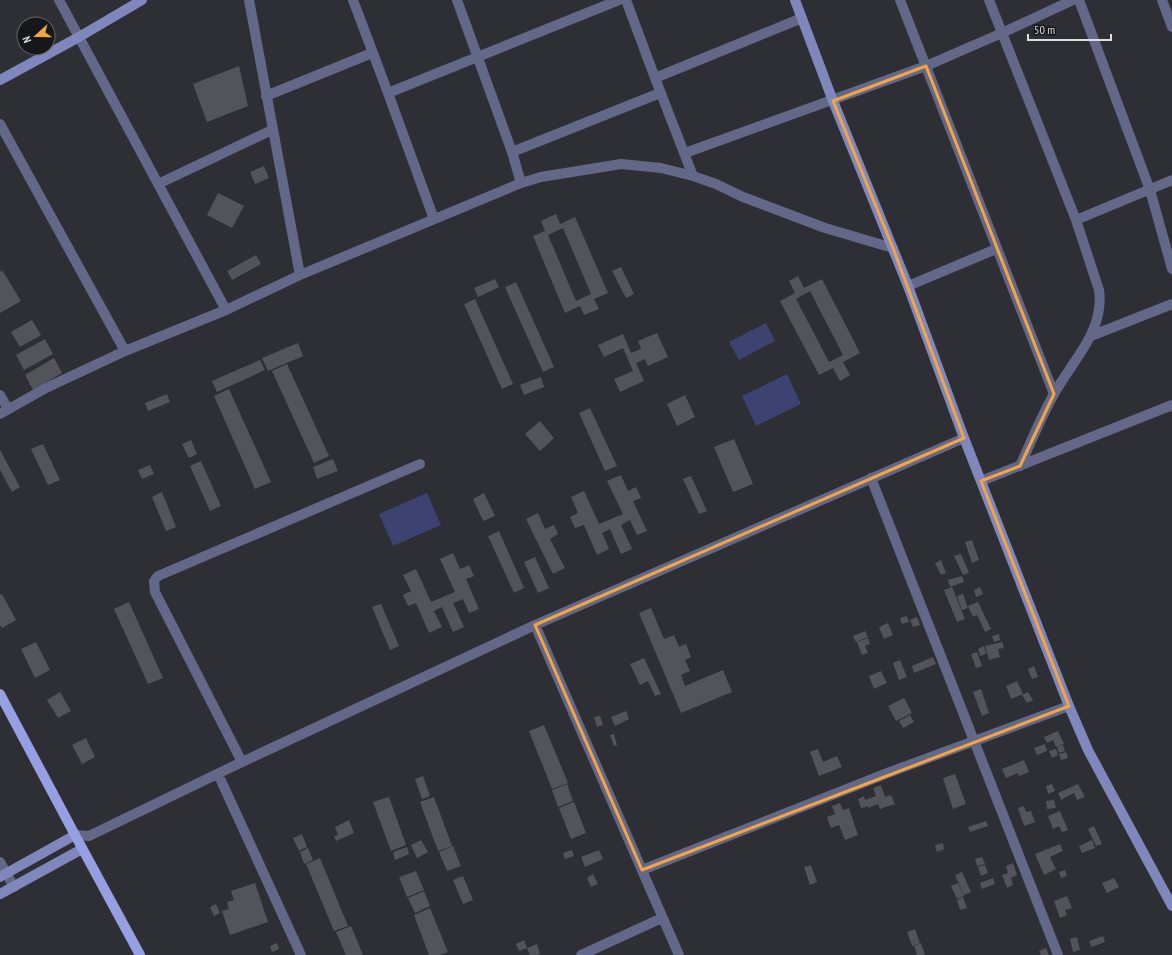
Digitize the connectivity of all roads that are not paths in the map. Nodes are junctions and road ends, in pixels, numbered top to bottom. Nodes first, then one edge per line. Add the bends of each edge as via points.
1 (59, 0) edge
2 (142, 0) edge
3 (249, 0) edge
4 (353, 0) edge
5 (457, 0) edge
6 (619, 0) edge
7 (626, 0) edge
8 (795, 0) edge
9 (900, 0) edge
10 (989, 0) edge
11 (1073, 0) edge
12 (1079, 0) edge
13 (1162, 0) edge
14 (802, 18) junction
15 (1172, 27) edge
16 (1002, 33) junction
17 (79, 37) junction
18 (372, 53) junction
19 (478, 57) junction
20 (926, 66) junction
21 (655, 78) junction
22 (0, 80) edge
23 (388, 93) junction
24 (660, 93) junction
25 (266, 96) junction
26 (833, 101) junction
27 (0, 124) edge
28 (272, 130) junction
29 (512, 152) junction
30 (684, 153) junction
31 (693, 176) junction
32 (1172, 180) edge
33 (521, 183) junction
34 (158, 184) junction
35 (1150, 190) junction
36 (434, 219) junction
37 (1076, 220) junction
38 (893, 248) junction
39 (996, 249) junction
40 (1172, 269) edge
41 (300, 275) junction
42 (908, 286) junction
43 (1172, 304) edge
44 (226, 310) junction
45 (1092, 336) junction
46 (126, 351) junction
47 (1054, 394) junction
48 (0, 395) edge
49 (1172, 405) edge
50 (4, 412) edge
51 (964, 438) junction
52 (420, 464) dead end
53 (1020, 466) junction
54 (871, 478) junction
55 (981, 481) junction
56 (535, 625) junction
57 (0, 694) edge
58 (1069, 706) junction
59 (974, 740) junction
60 (242, 762) junction
61 (218, 774) junction
62 (75, 835) junction
63 (89, 836) junction
64 (82, 849) junction
65 (0, 862) edge
66 (642, 870) junction
67 (3, 875) edge
68 (14, 887) junction
69 (0, 894) edge
70 (1172, 906) edge
71 (662, 918) junction
72 (140, 955) edge
73 (301, 955) edge
74 (581, 955) edge
75 (678, 955) edge
76 (1058, 955) edge

1 - 17 street
2 - 17 street
3 - 25 street
4 - 18 street
5 - 19 street
6 - 19 street
7 - 21 street
8 - 14 street
9 - 20 street
10 - 16 street
11 - 16 street
12 - 35 street
13 - 15 street
14 - 21 street
14 - 26 street
16 - 20 street
16 - 37 street
17 - 22 street
17 - 34 street
18 - 23 street
18 - 25 street
19 - 23 street
19 - 29 street
20 - 26 street
20 - 39 street
21 - 24 street
23 - 36 street
24 - 29 street
24 - 30 street
25 - 28 street
26 - 30 street
26 - 38 street
27 - 46 street
28 - 34 street
28 - 41 street
29 - 33 street
30 - 31 street
31 - 33 street via 661,168 621,164
31 - 38 street via 825,228
32 - 35 street
33 - 36 street
34 - 44 street
35 - 37 street
35 - 40 street
36 - 41 street
37 - 45 street via 1099,290 1099,312
38 - 42 street
39 - 42 street
39 - 47 street
41 - 44 street
42 - 51 street
43 - 45 street
44 - 46 street
45 - 47 street
46 - 50 street via 46,388
47 - 53 street
48 - 50 street
49 - 53 street
51 - 54 street
51 - 55 street
52 - 60 street via 158,576 154,581 155,592
53 - 55 street
54 - 56 street
54 - 59 street
55 - 58 street
56 - 60 street
56 - 66 street
57 - 62 main road
58 - 59 street
58 - 70 street via 1091,756
59 - 66 street
59 - 76 street
60 - 61 street
61 - 63 street
61 - 73 street
62 - 63 street
62 - 64 main road
62 - 67 street
63 - 64 street
64 - 68 street
64 - 72 main road
65 - 67 street
66 - 71 street
67 - 68 street
68 - 69 street
71 - 74 street
71 - 75 street

